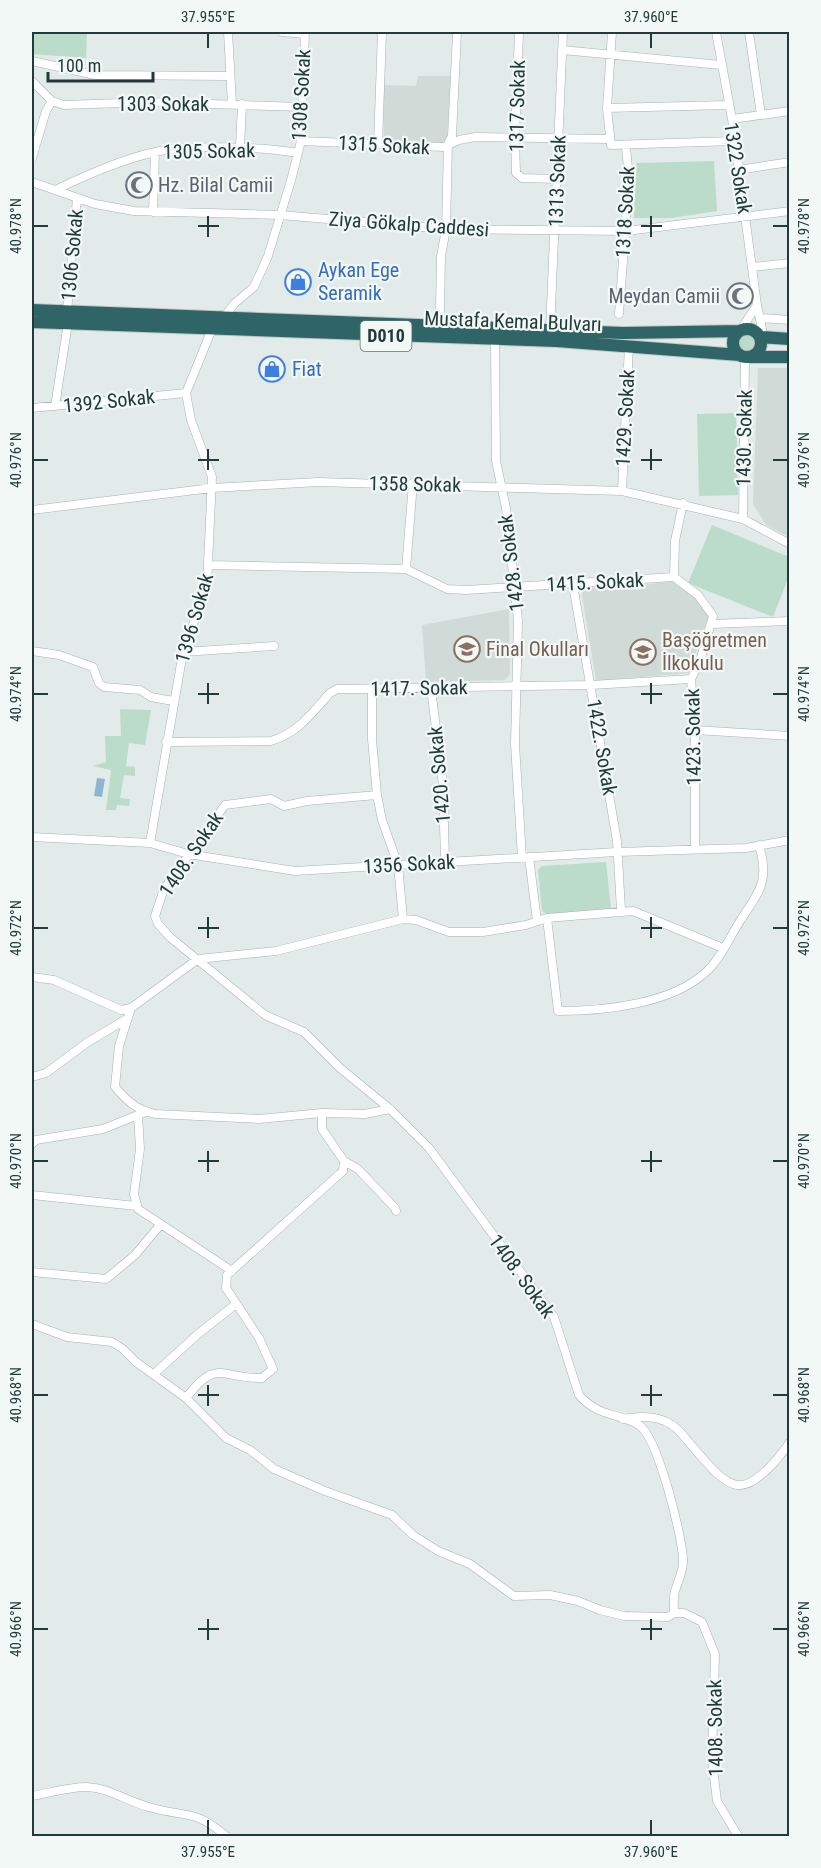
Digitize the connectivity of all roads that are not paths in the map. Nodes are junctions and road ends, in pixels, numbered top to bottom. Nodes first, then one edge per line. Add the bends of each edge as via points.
1 (228, 32) edge
2 (282, 32) edge
3 (382, 32) edge
4 (457, 32) edge
5 (519, 32) edge
6 (563, 32) edge
7 (612, 32) edge
8 (716, 32) edge
9 (748, 32) edge
10 (305, 33) edge
11 (562, 50) junction
12 (610, 54) junction
13 (32, 61) edge
14 (721, 65) junction
15 (230, 76) junction
16 (32, 81) edge
17 (52, 101) junction
18 (232, 104) junction
19 (242, 104) junction
20 (727, 105) junction
21 (303, 106) junction
22 (608, 108) junction
23 (789, 111) edge
24 (761, 115) junction
25 (732, 120) junction
26 (514, 139) junction
27 (559, 139) junction
28 (301, 141) junction
29 (734, 141) junction
30 (609, 142) junction
31 (378, 144) junction
32 (448, 144) junction
33 (626, 147) junction
34 (240, 148) junction
35 (155, 152) junction
36 (298, 153) junction
37 (32, 158) edge
38 (789, 162) edge
39 (738, 170) junction
40 (557, 179) junction
41 (32, 182) edge
42 (55, 190) junction
43 (77, 198) junction
44 (789, 211) edge
45 (153, 212) junction
46 (280, 215) junction
47 (746, 216) junction
48 (446, 229) junction
49 (626, 231) junction
50 (556, 232) junction
51 (789, 263) edge
52 (753, 267) junction
53 (757, 305) junction
54 (32, 310) edge
55 (440, 311) dead end
56 (619, 314) dead end
57 (67, 317) junction
58 (223, 318) junction
59 (760, 318) junction
60 (789, 320) edge
61 (32, 322) edge
62 (212, 329) junction
63 (550, 330) junction
64 (740, 331) junction
65 (760, 338) junction
66 (789, 339) edge
67 (495, 340) junction
68 (629, 346) junction
69 (745, 356) junction
70 (789, 357) edge
71 (186, 393) junction
72 (55, 406) junction
73 (32, 408) edge
74 (413, 483) junction
75 (500, 485) junction
76 (212, 488) junction
77 (622, 491) junction
78 (682, 503) junction
79 (32, 510) edge
80 (743, 519) junction
81 (789, 544) edge
82 (209, 565) junction
83 (405, 569) junction
84 (674, 577) junction
85 (573, 585) junction
86 (515, 586) junction
87 (789, 621) edge
88 (712, 624) junction
89 (274, 646) dead end
90 (32, 651) edge
91 (183, 652) junction
92 (691, 680) junction
93 (591, 685) junction
94 (516, 686) junction
95 (431, 688) junction
96 (372, 689) junction
97 (172, 701) junction
98 (695, 730) junction
99 (789, 736) edge
100 (166, 742) junction
101 (377, 795) junction
102 (32, 837) edge
103 (789, 840) edge
104 (150, 843) junction
105 (759, 846) junction
106 (695, 849) junction
107 (617, 852) junction
108 (188, 854) junction
109 (526, 857) junction
110 (445, 862) junction
111 (398, 865) junction
112 (621, 910) junction
113 (547, 918) junction
114 (403, 919) junction
115 (537, 921) junction
116 (723, 948) junction
117 (198, 959) junction
118 (32, 977) edge
119 (131, 1008) junction
120 (128, 1018) junction
121 (32, 1077) edge
122 (390, 1109) junction
123 (147, 1112) junction
124 (322, 1113) junction
125 (138, 1115) junction
126 (32, 1144) edge
127 (344, 1161) junction
128 (32, 1195) edge
129 (136, 1206) junction
130 (396, 1211) dead end
131 (161, 1224) junction
132 (232, 1271) junction
133 (32, 1272) edge
134 (236, 1304) junction
135 (32, 1324) edge
136 (154, 1373) junction
137 (186, 1398) junction
138 (621, 1420) junction
139 (789, 1442) edge
140 (674, 1613) junction
141 (32, 1796) edge
142 (226, 1836) edge
143 (738, 1836) edge

1 - 15 street
2 - 10 street
3 - 31 street
4 - 32 street via 452,136
5 - 26 street, 1317 Sokak
6 - 11 street, 1313 Sokak
7 - 12 street, 1318 Sokak
8 - 14 street, 1322 Sokak
9 - 24 street
10 - 21 street, 1308 Sokak
11 - 12 street
11 - 27 street, 1313 Sokak
12 - 14 street
12 - 22 street, 1318 Sokak
13 - 15 street via 95,75
14 - 20 street, 1322 Sokak
15 - 18 street
16 - 17 street
17 - 18 street, 1303 Sokak via 64,105
17 - 37 street via 45,111
18 - 19 street, 1303 Sokak
19 - 21 street, 1303 Sokak
19 - 34 street
20 - 22 street
20 - 25 street, 1322 Sokak
21 - 28 street, 1308 Sokak
22 - 30 street, 1318 Sokak
23 - 24 street
24 - 25 street
25 - 29 street, 1322 Sokak
26 - 27 street, 1315 Sokak
26 - 32 street, 1315 Sokak via 475,137
26 - 40 street, 1317 Sokak via 518,176
27 - 30 street, 1315 Sokak
27 - 40 street, 1313 Sokak
28 - 31 street, 1315 Sokak
28 - 36 street, 1308 Sokak
29 - 33 street, 1315 Sokak
29 - 39 street, 1322 Sokak
30 - 33 street, 1315 Sokak
31 - 32 street, 1315 Sokak
32 - 48 street
33 - 49 street, 1318 Sokak
34 - 35 street, 1305 Sokak via 183,147
34 - 36 street, 1305 Sokak
35 - 42 street, 1305 Sokak via 102,168
35 - 45 street
36 - 46 street, 1308 Sokak
38 - 39 street
39 - 47 street, 1322 Sokak
40 - 50 street, 1313 Sokak
41 - 42 street, Ziya Gökalp Caddesi
42 - 43 street, Ziya Gökalp Caddesi
43 - 45 street, Ziya Gökalp Caddesi
43 - 57 street, 1306 Sokak
44 - 47 street, Ziya Gökalp Caddesi
45 - 46 street, Ziya Gökalp Caddesi
46 - 48 street, Ziya Gökalp Caddesi
46 - 58 street, 1308 Sokak via 254,287
47 - 49 street, Ziya Gökalp Caddesi
47 - 52 street, 1322 Sokak
48 - 50 street, Ziya Gökalp Caddesi
48 - 55 street via 441,256
49 - 50 street, Ziya Gökalp Caddesi
49 - 56 street, 1318 Sokak
50 - 63 street, 1313 Sokak
51 - 52 street
52 - 53 street, 1322 Sokak
53 - 59 street, 1322 Sokak
53 - 64 street
54 - 57 highway, Mustafa Kemal Bulvarı / D010
57 - 58 highway, Mustafa Kemal Bulvarı / D010
57 - 61 highway, Mustafa Kemal Bulvarı / D010
57 - 62 highway, Mustafa Kemal Bulvarı / D010
57 - 72 street, 1306 Sokak
58 - 63 highway, Mustafa Kemal Bulvarı / D010
59 - 60 street
59 - 65 street, 1322 Sokak
62 - 67 highway, Mustafa Kemal Bulvarı / D010
62 - 71 street
63 - 64 highway, Mustafa Kemal Bulvarı / D010
64 - 65 highway via 751,329
64 - 69 highway via 733,345
65 - 66 highway
65 - 69 highway via 760,349
67 - 68 highway, Mustafa Kemal Bulvarı / D010
67 - 75 street, 1428. Sokak via 494,409
68 - 69 highway, Mustafa Kemal Bulvarı / D010
68 - 77 street, 1429. Sokak
69 - 70 highway, D010
69 - 80 street, 1430. Sokak
71 - 72 street, 1392 Sokak
71 - 76 street, 1396 Sokak
72 - 73 street, 1392 Sokak
74 - 75 street, 1358 Sokak
74 - 76 street, 1358 Sokak via 318,482
74 - 83 street
75 - 77 street, 1358 Sokak
75 - 86 street, 1428. Sokak
76 - 79 street, 1358 Sokak
76 - 82 street, 1396 Sokak
77 - 78 street, 1358 Sokak
78 - 80 street, 1358 Sokak
78 - 84 street
80 - 81 street, 1358 Sokak
82 - 83 street
82 - 91 street, 1396 Sokak via 207,586
83 - 86 street, 1415. Sokak via 447,589
84 - 85 street, 1415. Sokak
84 - 88 street via 710,608
85 - 86 street, 1415. Sokak
85 - 93 street, 1422. Sokak
86 - 94 street, 1428. Sokak via 519,654
87 - 88 street
88 - 92 street, 1423. Sokak
89 - 91 street
90 - 97 street via 93,667 104,687 140,690 151,697
91 - 97 street, 1396 Sokak
92 - 93 street, 1417. Sokak
92 - 98 street, 1423. Sokak
93 - 94 street, 1417. Sokak
93 - 107 street, 1422. Sokak
94 - 95 street, 1417. Sokak
94 - 109 street, 1428. Sokak via 515,744
95 - 96 street, 1417. Sokak
95 - 110 street, 1420. Sokak via 443,785
96 - 100 street, 1417. Sokak via 337,689 295,732 271,741
96 - 101 street
97 - 100 street, 1396 Sokak
98 - 99 street
98 - 106 street, 1423. Sokak
100 - 104 street, 1396 Sokak
101 - 108 street, 1408. Sokak via 284,806 271,799 225,805
101 - 111 street
102 - 104 street, 1356 Sokak
103 - 105 street, 1356 Sokak
104 - 108 street, 1356 Sokak
105 - 106 street, 1356 Sokak
105 - 116 street via 765,872 763,886
106 - 107 street, 1356 Sokak
107 - 109 street, 1356 Sokak
107 - 112 street, 1422. Sokak
108 - 111 street, 1356 Sokak via 295,871
108 - 117 street, 1408. Sokak via 164,889 154,916 171,938
109 - 110 street, 1356 Sokak
109 - 115 street, 1428. Sokak
110 - 111 street, 1356 Sokak
111 - 114 street
112 - 113 street
112 - 116 street via 645,915
113 - 115 street
113 - 116 street via 558,1011 655,1000 707,971
114 - 115 street via 449,933 483,932
114 - 117 street via 276,951
117 - 119 street
117 - 122 street, 1408. Sokak via 265,1015 303,1032
118 - 119 street via 54,980 121,1010
119 - 120 street
120 - 121 street via 46,1073
120 - 123 street via 119,1046 115,1087 131,1106
122 - 124 street via 365,1114
122 - 138 street, 1408. Sokak via 429,1148 554,1317 579,1395 600,1413
123 - 124 street via 259,1119
123 - 125 street
124 - 127 street via 322,1129
125 - 126 street via 103,1129 45,1138
125 - 129 street
127 - 130 street via 358,1169
127 - 132 street via 339,1176
128 - 129 street
129 - 131 street
131 - 132 street
131 - 133 street via 135,1255 106,1279
132 - 134 street via 227,1275 226,1288
134 - 136 street
134 - 137 street via 259,1338 273,1370 262,1378 210,1374
135 - 136 street via 67,1337 112,1342
136 - 137 street
137 - 140 street via 226,1438 274,1469 392,1515 413,1535 470,1564 514,1596 550,1595 624,1616 668,1617
138 - 139 street via 644,1415 672,1424 725,1479 737,1485 762,1474
138 - 140 street, 1408. Sokak via 640,1426 650,1437 669,1493 684,1561 674,1593
140 - 143 street, 1408. Sokak via 684,1613 702,1622 715,1654 712,1760 717,1801
141 - 142 street via 87,1787 110,1791 149,1808 192,1814

